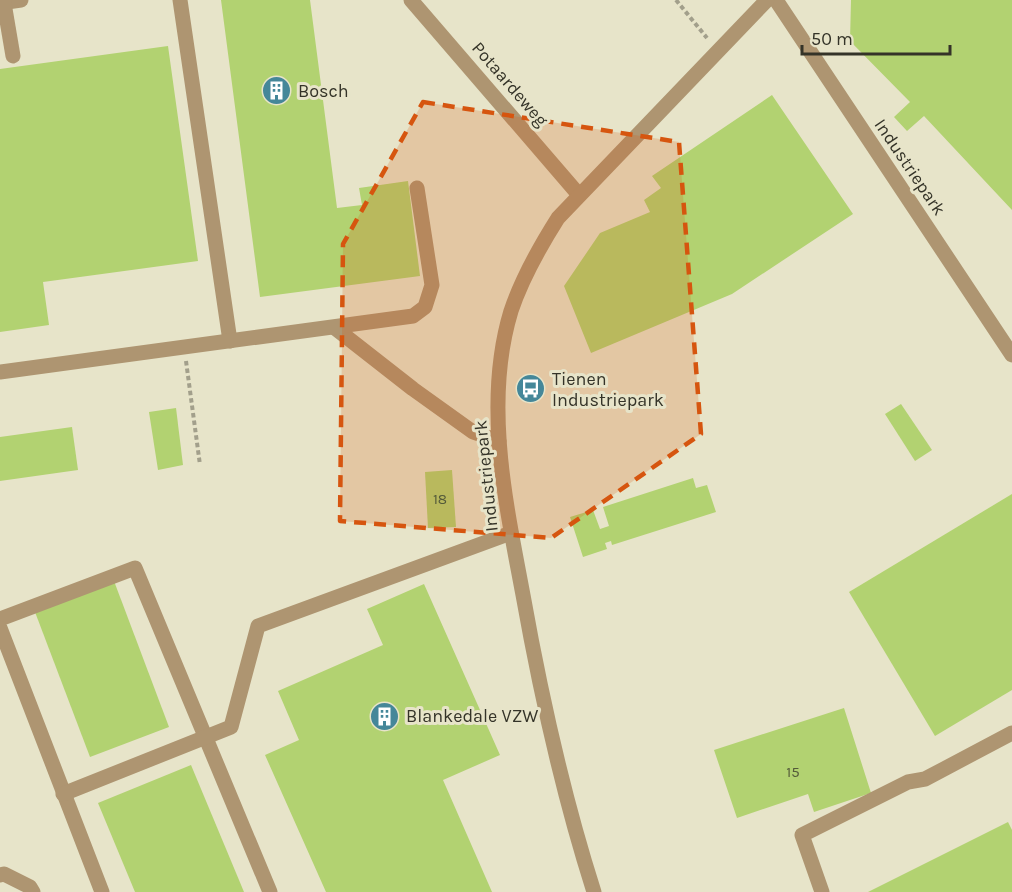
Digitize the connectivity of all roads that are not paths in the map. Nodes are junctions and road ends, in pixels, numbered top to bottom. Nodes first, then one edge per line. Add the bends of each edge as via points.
1 (21, 0) edge
2 (180, 0) edge
3 (411, 0) edge
4 (767, 0) edge
5 (776, 0) edge
6 (2, 3) edge
7 (13, 56) dead end
8 (417, 188) dead end
9 (579, 195) junction
10 (335, 328) junction
11 (230, 341) junction
12 (1012, 355) edge
13 (0, 372) edge
14 (499, 441) junction
15 (511, 533) junction
16 (0, 620) edge
17 (0, 628) edge
18 (1012, 733) edge
19 (204, 738) junction
20 (63, 794) junction
21 (0, 875) edge
22 (33, 892) edge
23 (102, 892) edge
24 (270, 892) edge
25 (594, 892) edge
26 (822, 892) edge

1 - 6 street
2 - 11 street
3 - 9 street, Potaardeweg
4 - 9 street, Industriepark
5 - 12 street, Industriepark
6 - 7 street
8 - 10 street via 432,285 425,307 413,316
9 - 14 street, Industriepark via 558,218 538,250 511,312 499,385
10 - 11 street
10 - 14 street via 473,432
11 - 13 street
14 - 15 street, Industriepark
15 - 19 street via 258,626 231,727
15 - 25 street, Industriepark via 561,776
16 - 19 street via 135,568
17 - 20 street
18 - 26 street via 925,779 908,782 802,835
19 - 20 street
19 - 24 street
20 - 23 street
21 - 22 street via 30,887

